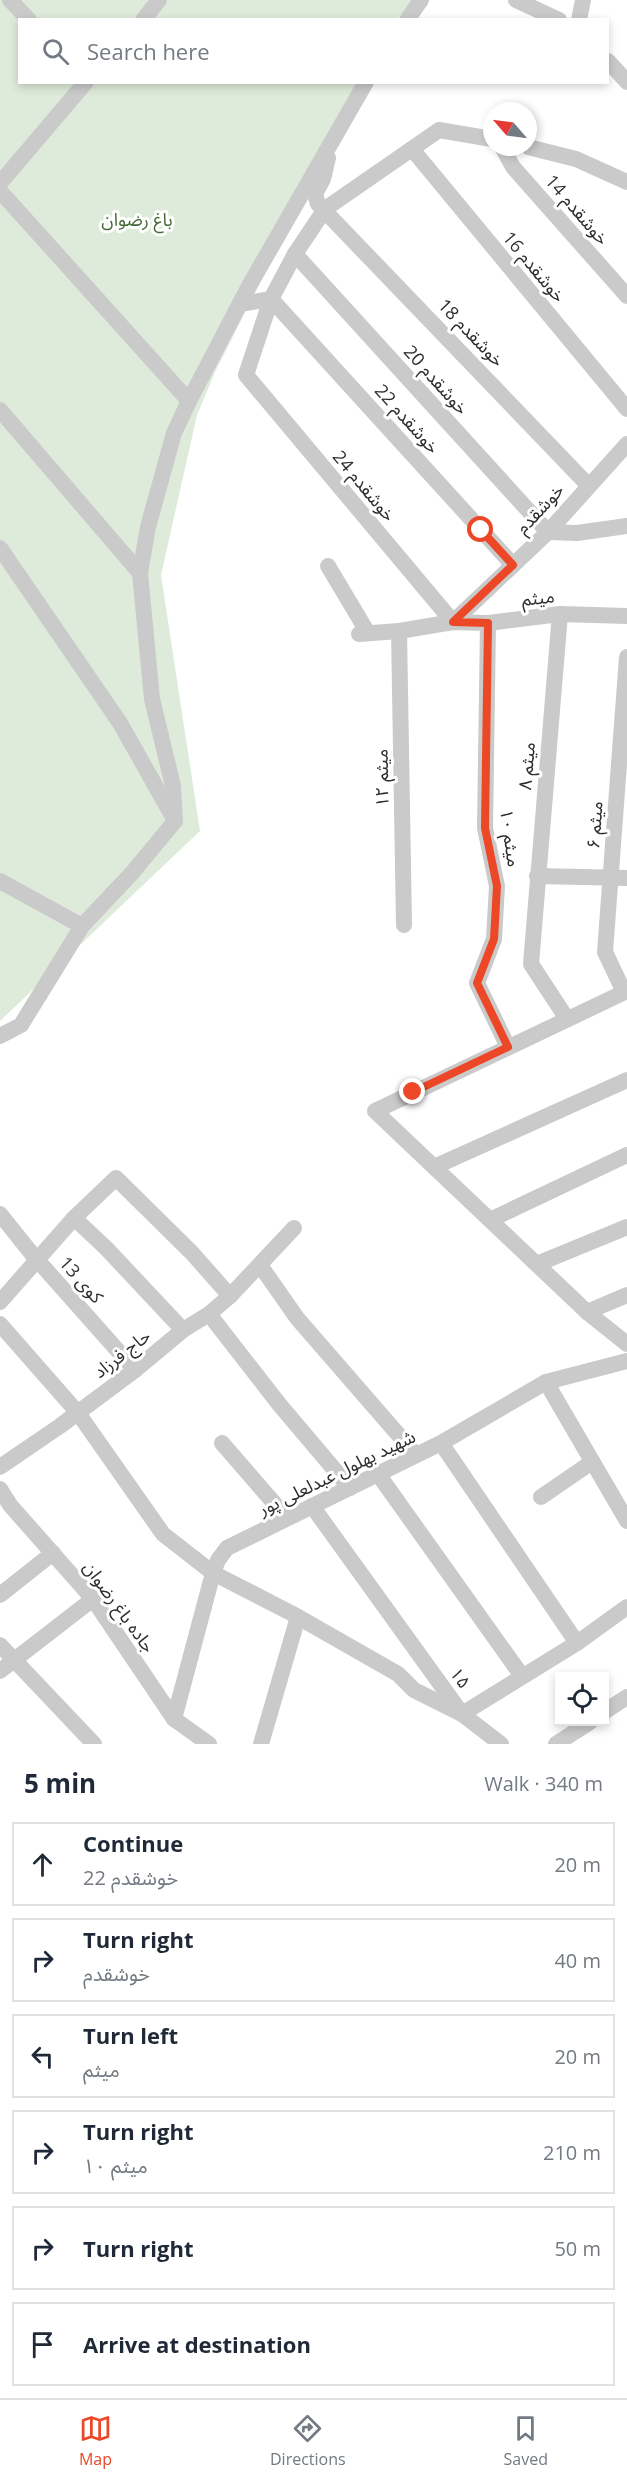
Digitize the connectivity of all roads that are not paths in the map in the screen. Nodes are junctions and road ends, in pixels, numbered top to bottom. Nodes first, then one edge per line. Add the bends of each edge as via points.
1 (10, 0) edge
2 (159, 0) edge
3 (421, 0) edge
4 (516, 0) edge
5 (583, 0) edge
6 (26, 18) edge
7 (145, 18) edge
8 (408, 18) edge
9 (555, 18) edge
10 (579, 18) edge
11 (609, 62) edge
12 (619, 78) edge
13 (84, 84) edge
14 (365, 84) edge
15 (483, 137) edge
16 (332, 139) junction
17 (412, 149) junction
18 (537, 149) edge
19 (507, 156) edge
20 (627, 182) edge
21 (0, 183) edge
22 (0, 191) edge
23 (325, 209) junction
24 (295, 254) junction
25 (627, 296) edge
26 (271, 299) junction
27 (240, 304) junction
28 (189, 401) junction
29 (627, 409) edge
30 (0, 410) edge
31 (627, 445) edge
32 (588, 485) junction
33 (627, 526) edge
34 (548, 532) junction
35 (0, 548) edge
36 (513, 565) junction
37 (328, 566) dead end
38 (140, 573) junction
39 (560, 614) junction
40 (627, 616) edge
41 (453, 622) junction
42 (488, 623) junction
43 (399, 631) junction
44 (627, 657) edge
45 (175, 820) junction
46 (537, 876) junction
47 (619, 879) edge
48 (0, 881) edge
49 (404, 925) dead end
50 (82, 926) junction
51 (626, 991) edge
52 (567, 1019) junction
53 (0, 1036) edge
54 (508, 1047) junction
55 (627, 1080) edge
56 (627, 1155) edge
57 (434, 1167) junction
58 (0, 1214) edge
59 (74, 1218) junction
60 (490, 1220) junction
61 (627, 1227) edge
62 (294, 1228) dead end
63 (38, 1260) junction
64 (537, 1264) junction
65 (261, 1265) junction
66 (627, 1295) edge
67 (230, 1296) junction
68 (0, 1302) edge
69 (587, 1312) junction
70 (208, 1314) junction
71 (0, 1324) edge
72 (183, 1330) junction
73 (627, 1344) edge
74 (627, 1361) edge
75 (135, 1370) junction
76 (546, 1382) junction
77 (78, 1413) junction
78 (222, 1443) dead end
79 (441, 1443) junction
80 (416, 1455) junction
81 (592, 1462) junction
82 (0, 1467) edge
83 (378, 1474) junction
84 (350, 1488) junction
85 (0, 1489) edge
86 (542, 1497) dead end
87 (312, 1506) junction
88 (5, 1509) edge
89 (287, 1518) junction
90 (627, 1521) edge
91 (53, 1553) junction
92 (213, 1574) junction
93 (0, 1595) edge
94 (93, 1599) junction
95 (627, 1607) edge
96 (298, 1617) junction
97 (577, 1643) junction
98 (0, 1645) edge
99 (14, 1660) junction
100 (0, 1671) edge
101 (522, 1676) junction
102 (627, 1697) edge
103 (609, 1709) edge
104 (462, 1714) junction
105 (174, 1719) junction
106 (584, 1726) edge
107 (94, 1744) edge
108 (209, 1744) edge
109 (261, 1744) edge
110 (501, 1744) edge
111 (556, 1744) edge

1 - 6 street
2 - 7 street
3 - 8 street
4 - 9 street
5 - 10 street
11 - 12 street
13 - 21 street
14 - 16 street
15 - 17 street via 439,130
16 - 23 street via 323,179 315,194 318,204
16 - 27 street
17 - 23 street
17 - 29 street, خوشقدم 16
18 - 20 street via 576,159
19 - 25 street, خوشقدم 14
22 - 28 street
23 - 24 street
23 - 32 street, خوشقدم 18
24 - 26 street
24 - 34 street, خوشقدم 20
26 - 27 street
26 - 36 street, خوشقدم 22
26 - 41 street, خوشقدم 24 via 246,375
27 - 28 street
28 - 38 street via 174,432 148,527
30 - 38 street
31 - 32 street, خوشقدم
32 - 34 street, خوشقدم
33 - 34 street via 577,533
34 - 36 street, خوشقدم
35 - 45 street via 120,723
36 - 41 street, خوشقدم
37 - 43 street, میثم via 363,633
38 - 45 street via 152,699 173,786
39 - 40 street, میثم
39 - 42 street, میثم
39 - 46 street, ۸ میثم
41 - 42 street, میثم
41 - 43 street, میثم
42 - 54 street, ۱۰ میثم via 485,828 497,886 494,939 477,983
43 - 49 street, ۱۲ میثم
44 - 47 street, ۶ میثم
45 - 50 street
46 - 47 street
46 - 52 street, ۸ میثم via 531,964
47 - 51 street, ۶ میثم via 605,952
48 - 50 street
50 - 53 street via 21,1025
51 - 52 street
52 - 54 street
54 - 57 street via 375,1111
55 - 57 street
56 - 60 street
57 - 60 street
58 - 63 street, کوی 13
59 - 63 street
59 - 67 street via 116,1178
59 - 72 street
60 - 64 street
61 - 64 street
62 - 65 street, حاج فرزاد
63 - 68 street
63 - 75 street, کوی 13
64 - 69 street
65 - 67 street, حاج فرزاد
65 - 80 street via 297,1318
66 - 69 street
67 - 70 street, حاج فرزاد
69 - 73 street
70 - 72 street, حاج فرزاد
70 - 84 street
71 - 77 street
72 - 75 street, حاج فرزاد
74 - 76 street, شهید بهلول عبدلعلی پور
75 - 77 street, حاج فرزاد
76 - 79 street, شهید بهلول عبدلعلی پور
76 - 81 street
77 - 82 street, حاج فرزاد
77 - 92 street via 164,1534
78 - 89 street
79 - 80 street, شهید بهلول عبدلعلی پور
79 - 97 street
80 - 83 street, شهید بهلول عبدلعلی پور
81 - 86 street
81 - 90 street
83 - 84 street, شهید بهلول عبدلعلی پور
83 - 101 street
84 - 87 street, شهید بهلول عبدلعلی پور
85 - 88 street, جاده باغ رضوان
87 - 89 street, شهید بهلول عبدلعلی پور
87 - 104 street, ۱۵
88 - 91 street, جاده باغ رضوان
89 - 92 street, شهید بهلول عبدلعلی پور via 227,1548
91 - 93 street
91 - 94 street, جاده باغ رضوان
92 - 96 street
92 - 105 street, شهید بهلول عبدلعلی پور
94 - 99 street
94 - 105 street, جاده باغ رضوان
95 - 97 street, ۱۵
96 - 104 street via 398,1674 414,1690
96 - 109 street
97 - 101 street, ۱۵
98 - 99 street
99 - 100 street
99 - 107 street
101 - 104 street, ۱۵
102 - 103 street
104 - 110 street
105 - 108 street, جاده باغ رضوان
106 - 111 street

